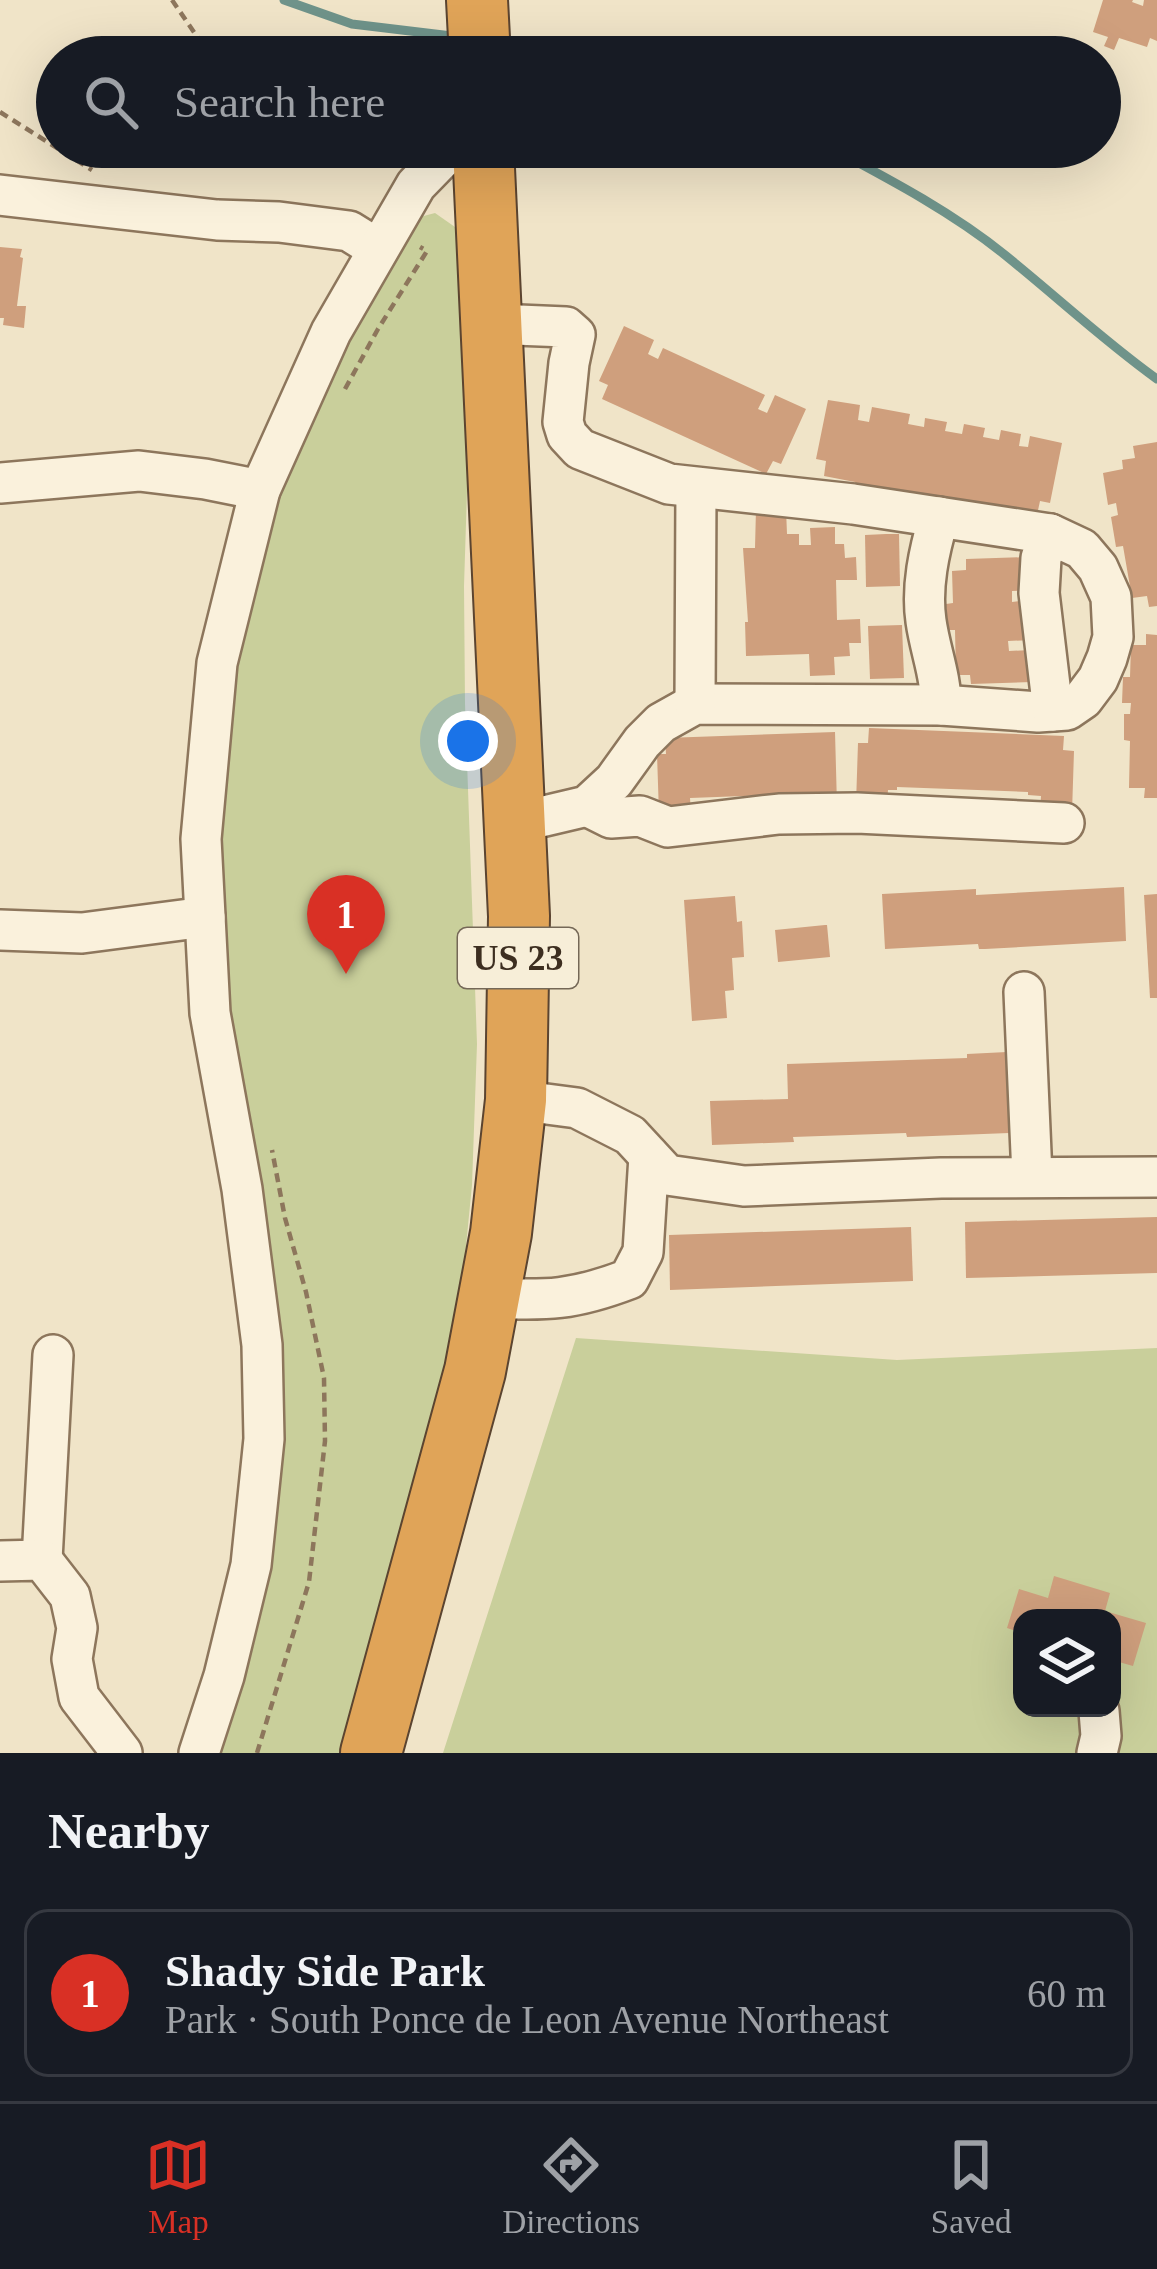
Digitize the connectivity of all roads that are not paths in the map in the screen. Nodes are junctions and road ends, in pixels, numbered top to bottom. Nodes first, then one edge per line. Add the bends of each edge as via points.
1 (432, 168) edge
2 (484, 168) edge
3 (0, 195) edge
4 (395, 246) junction
5 (493, 324) junction
6 (0, 483) edge
7 (696, 488) junction
8 (260, 490) junction
9 (939, 518) junction
10 (1050, 534) junction
11 (695, 704) junction
12 (941, 706) junction
13 (1053, 711) junction
14 (600, 794) junction
15 (515, 823) junction
16 (1064, 823) dead end
17 (205, 917) junction
18 (0, 929) edge
19 (1024, 992) dead end
20 (516, 1100) junction
21 (650, 1156) junction
22 (1032, 1176) junction
23 (1157, 1177) edge
24 (489, 1298) junction
25 (52, 1355) dead end
26 (42, 1560) junction
27 (0, 1561) edge
28 (1099, 1717) edge
29 (122, 1753) edge
30 (199, 1753) edge
31 (371, 1753) edge
32 (1097, 1753) edge

1 - 4 street via 416,185
2 - 5 highway, US 23
3 - 4 street via 279,222
4 - 8 street via 331,332
5 - 7 street via 566,327 575,335 567,435 580,449
5 - 15 highway, US 23
6 - 8 street via 139,471
7 - 9 street
7 - 11 street
8 - 17 street via 217,663 201,838
9 - 10 street
9 - 12 street via 924,603
10 - 13 street via 1039,593
10 - 13 street via 1098,568 1114,616 1098,679 1083,699
11 - 12 street
11 - 14 street via 641,742
12 - 13 street
14 - 15 street
14 - 16 street via 611,818 640,816 668,827 818,813
15 - 20 highway, US 23
17 - 18 street via 82,932
17 - 30 street via 210,1013 262,1345 264,1439 251,1565
19 - 22 street
20 - 21 street via 578,1108 630,1135
20 - 24 highway, US 23
21 - 22 street via 667,1174 743,1186
21 - 24 street via 643,1252 629,1279 547,1301
22 - 23 street
24 - 31 highway, US 23
25 - 26 street
26 - 27 street
26 - 29 street via 70,1596 79,1697
28 - 32 street

